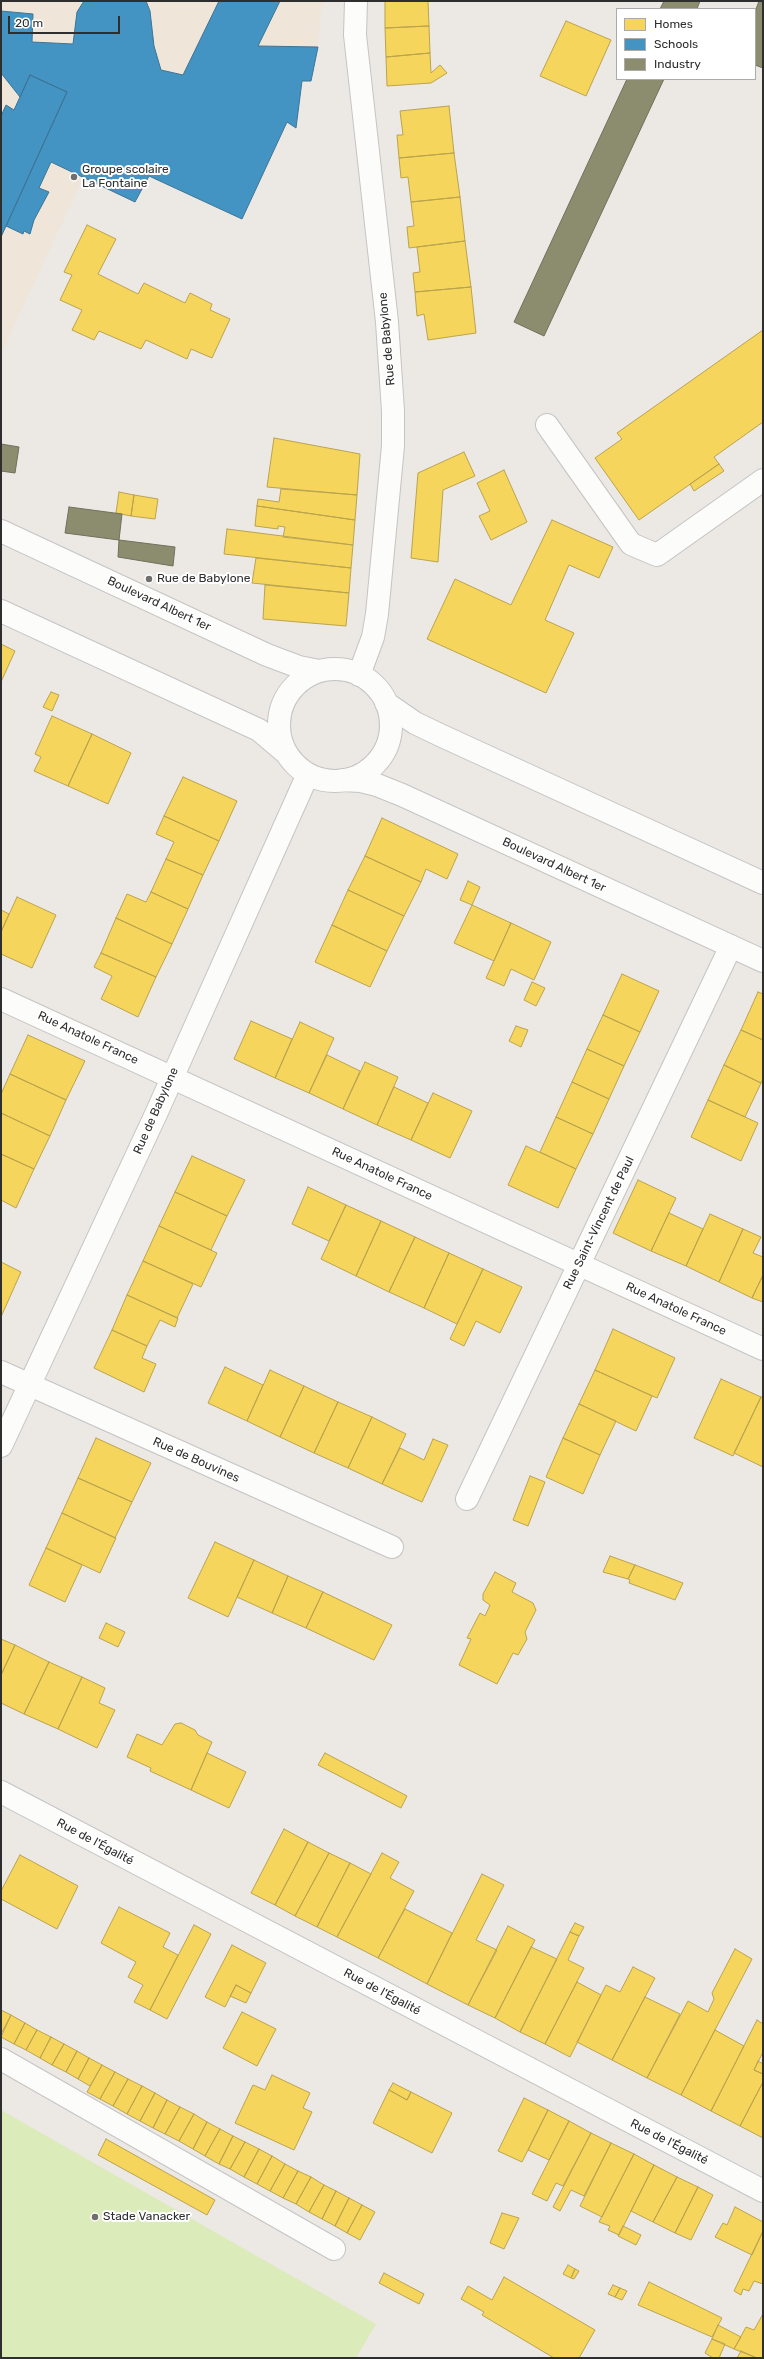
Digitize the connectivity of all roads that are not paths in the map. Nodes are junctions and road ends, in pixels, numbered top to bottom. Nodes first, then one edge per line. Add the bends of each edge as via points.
1 (356, 1) edge
2 (547, 425) dead end
3 (763, 480) edge
4 (1, 531) edge
5 (1, 611) edge
6 (319, 671) junction
7 (359, 675) junction
8 (386, 703) junction
9 (285, 752) junction
10 (308, 774) junction
11 (342, 780) junction
12 (763, 883) edge
13 (731, 946) junction
14 (763, 961) edge
15 (1, 998) edge
16 (172, 1076) junction
17 (579, 1264) junction
18 (763, 1349) edge
19 (1, 1372) edge
20 (29, 1385) junction
21 (1, 1446) edge
22 (467, 1499) dead end
23 (392, 1548) dead end
24 (1, 1792) edge
25 (1, 2059) edge
26 (763, 2191) edge
27 (334, 2249) dead end

1 - 7 street, Rue de Babylone via 355,35 387,322 393,411 393,446 377,614 373,637
2 - 3 street via 631,544 657,555
4 - 6 street, Boulevard Albert 1er via 284,663
5 - 9 street via 258,730
6 - 7 street via 342,670
6 - 9 street via 296,684 287,694 281,707 279,727
7 - 8 street via 373,684
8 - 11 street via 390,731 384,753 363,773
8 - 12 street via 415,723 440,735
9 - 10 street via 295,765
10 - 11 street via 324,780
10 - 16 street, Rue de Babylone
11 - 13 street, Boulevard Albert 1er via 366,782 402,795
13 - 14 street, Boulevard Albert 1er
13 - 17 street, Rue Saint-Vincent de Paul
15 - 16 street, Rue Anatole France
16 - 17 street, Rue Anatole France
16 - 20 street, Rue de Babylone
17 - 18 street, Rue Anatole France
17 - 22 street, Rue Saint-Vincent de Paul
19 - 20 street, Rue de Bouvines
20 - 21 street, Rue de Babylone
20 - 23 street, Rue de Bouvines
24 - 26 street, Rue de l'Égalité
25 - 27 street

